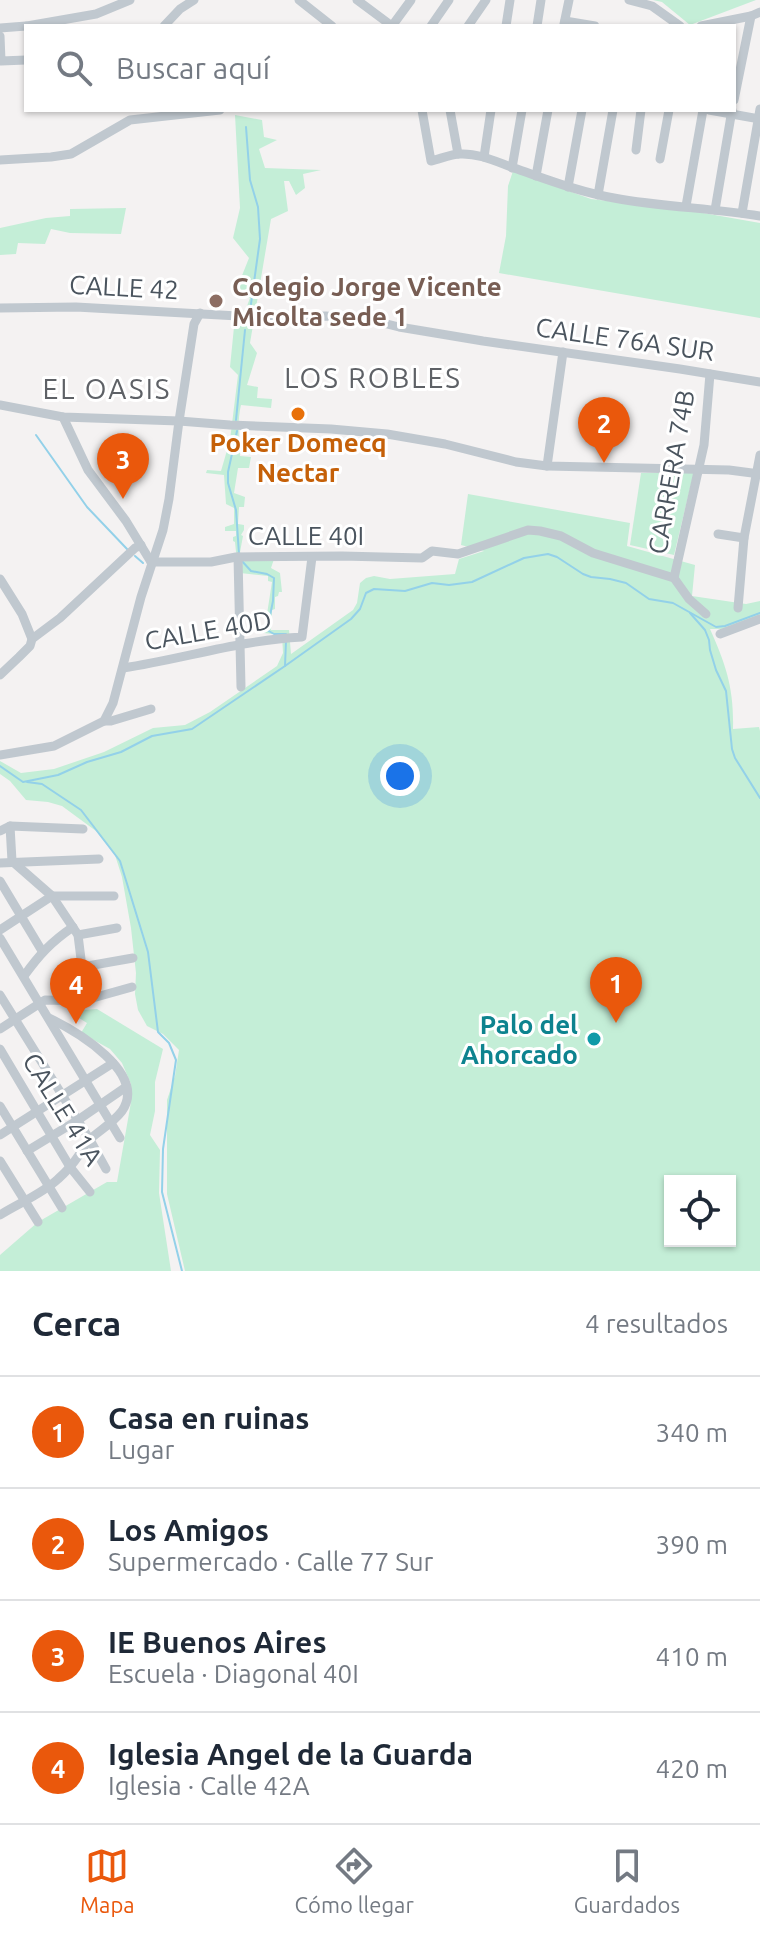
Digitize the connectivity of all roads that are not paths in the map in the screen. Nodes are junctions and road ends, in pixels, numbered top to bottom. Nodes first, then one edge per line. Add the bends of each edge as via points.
1 (130, 0) edge
2 (194, 0) edge
3 (299, 0) edge
4 (357, 0) edge
5 (411, 0) edge
6 (449, 0) edge
7 (486, 0) edge
8 (510, 0) edge
9 (541, 0) edge
10 (569, 0) edge
11 (629, 0) edge
12 (755, 14) edge
13 (43, 24) edge
14 (166, 24) edge
15 (329, 24) edge
16 (389, 24) edge
17 (393, 24) edge
18 (432, 24) edge
19 (469, 24) edge
20 (506, 24) edge
21 (537, 24) edge
22 (565, 24) edge
23 (677, 24) edge
24 (717, 24) edge
25 (24, 26) edge
26 (0, 28) edge
27 (0, 36) edge
28 (24, 60) edge
29 (1, 61) edge
30 (736, 92) edge
31 (202, 112) edge
32 (422, 112) edge
33 (450, 112) edge
34 (491, 112) edge
35 (522, 112) edge
36 (548, 112) edge
37 (582, 112) edge
38 (613, 112) edge
39 (641, 112) edge
40 (669, 112) edge
41 (703, 112) edge
42 (732, 112) edge
43 (759, 115) edge
44 (636, 150) dead end
45 (458, 154) junction
46 (756, 154) edge
47 (484, 157) junction
48 (660, 159) dead end
49 (0, 160) edge
50 (512, 168) junction
51 (536, 176) junction
52 (747, 180) junction
53 (760, 182) edge
54 (568, 187) junction
55 (598, 195) junction
56 (686, 206) junction
57 (715, 210) junction
58 (742, 213) junction
59 (760, 216) edge
60 (0, 308) edge
61 (200, 313) junction
62 (483, 341) joint
63 (563, 352) junction
64 (710, 374) junction
65 (760, 382) edge
66 (0, 405) edge
67 (63, 417) junction
68 (179, 421) junction
69 (760, 455) edge
70 (547, 466) junction
71 (698, 469) junction
72 (759, 474) edge
73 (718, 534) dead end
74 (744, 538) junction
75 (134, 550) junction
76 (242, 557) junction
77 (312, 557) junction
78 (151, 562) junction
79 (674, 578) junction
80 (0, 579) edge
81 (738, 608) dead end
82 (706, 614) dead end
83 (760, 619) edge
84 (720, 634) dead end
85 (32, 639) junction
86 (241, 644) junction
87 (123, 668) junction
88 (0, 675) edge
89 (241, 687) dead end
90 (151, 709) dead end
91 (104, 721) junction
92 (0, 755) edge
93 (5, 828) edge
94 (83, 829) dead end
95 (99, 859) dead end
96 (12, 861) junction
97 (0, 863) edge
98 (0, 881) edge
99 (52, 896) junction
100 (114, 896) dead end
101 (20, 916) junction
102 (117, 928) dead end
103 (0, 930) edge
104 (75, 931) junction
105 (0, 938) edge
106 (42, 951) junction
107 (133, 958) dead end
108 (82, 967) junction
109 (24, 976) junction
110 (132, 987) dead end
111 (0, 995) edge
112 (93, 997) junction
113 (40, 1003) junction
114 (49, 1018) junction
115 (15, 1019) junction
116 (0, 1029) edge
117 (0, 1049) edge
118 (113, 1063) junction
119 (86, 1081) junction
120 (126, 1087) junction
121 (62, 1095) junction
122 (100, 1105) junction
123 (0, 1106) edge
124 (38, 1111) junction
125 (78, 1120) junction
126 (111, 1122) junction
127 (13, 1127) junction
128 (0, 1135) edge
129 (53, 1135) junction
130 (120, 1138) dead end
131 (90, 1140) junction
132 (27, 1151) junction
133 (0, 1161) edge
134 (70, 1167) junction
135 (106, 1169) dead end
136 (48, 1186) junction
137 (90, 1192) dead end
138 (24, 1201) junction
139 (62, 1208) dead end
140 (0, 1215) edge
141 (38, 1222) dead end

1 - 13 street via 96,14
2 - 14 street
3 - 15 street
4 - 16 street
5 - 17 street
6 - 18 street
7 - 19 street
8 - 20 street
9 - 21 street
10 - 22 street
11 - 23 street via 652,6
12 - 24 street
12 - 30 street
25 - 26 street
27 - 29 street
28 - 29 street
31 - 49 street via 130,120 71,154
32 - 45 street via 431,161
33 - 45 street
34 - 47 street
35 - 50 street
36 - 51 street
37 - 54 street
38 - 55 street
39 - 44 street
40 - 48 street
41 - 56 street
42 - 43 street
42 - 57 street
43 - 46 street
45 - 47 street
46 - 52 street
47 - 50 street
50 - 51 street
51 - 54 street
52 - 53 street
52 - 58 street
54 - 55 street
55 - 56 street
56 - 57 street
57 - 58 street
58 - 59 street
60 - 61 street, CALLE 42
61 - 62 street, CALLE 42 via 371,320
61 - 68 street
62 - 63 street, CALLE 76A SUR
63 - 64 street, CALLE 76A SUR
63 - 70 street
64 - 65 street, CALLE 76A SUR
64 - 71 street, CARRERA 74B
66 - 67 street
67 - 68 street
67 - 75 street
68 - 70 street via 387,434
68 - 78 street via 163,530
69 - 72 street
70 - 71 street
71 - 72 street
71 - 79 street, CARRERA 74B
72 - 74 street
73 - 74 street
74 - 81 street
75 - 78 street
75 - 85 street
76 - 77 street, CALLE 40I
76 - 78 street, CALLE 40I
76 - 86 street
77 - 79 street, CALLE 40I via 458,554 528,530 561,536 593,553
77 - 86 street, CALLE 40D via 302,637
78 - 87 street
79 - 82 street
80 - 85 street
83 - 84 street
85 - 88 street
86 - 87 street, CALLE 40D
86 - 89 street
87 - 91 street
90 - 91 street
91 - 92 street via 54,746
93 - 94 street
93 - 96 street
95 - 96 street
96 - 97 street
96 - 99 street
98 - 101 street
99 - 100 street
99 - 101 street
99 - 104 street
101 - 103 street
101 - 106 street
102 - 104 street
104 - 106 street
104 - 108 street
105 - 109 street
106 - 109 street
107 - 108 street
108 - 112 street
109 - 113 street
110 - 112 street
111 - 115 street
112 - 113 street
113 - 114 street
113 - 115 street
114 - 118 street via 98,1047
114 - 119 street
115 - 116 street
115 - 121 street
117 - 124 street, CALLE 41A
118 - 119 street
118 - 120 street
119 - 121 street
119 - 122 street
120 - 122 street
120 - 126 street via 123,1110
121 - 124 street
121 - 125 street
122 - 125 street
122 - 126 street
123 - 127 street
124 - 127 street
124 - 129 street, CALLE 41A
125 - 129 street
125 - 131 street
126 - 130 street
126 - 131 street
127 - 128 street
127 - 132 street
129 - 132 street
129 - 134 street, CALLE 41A
131 - 134 street
131 - 135 street
132 - 136 street
133 - 138 street
134 - 136 street
134 - 137 street, CALLE 41A
136 - 138 street
136 - 139 street
138 - 140 street
138 - 141 street

